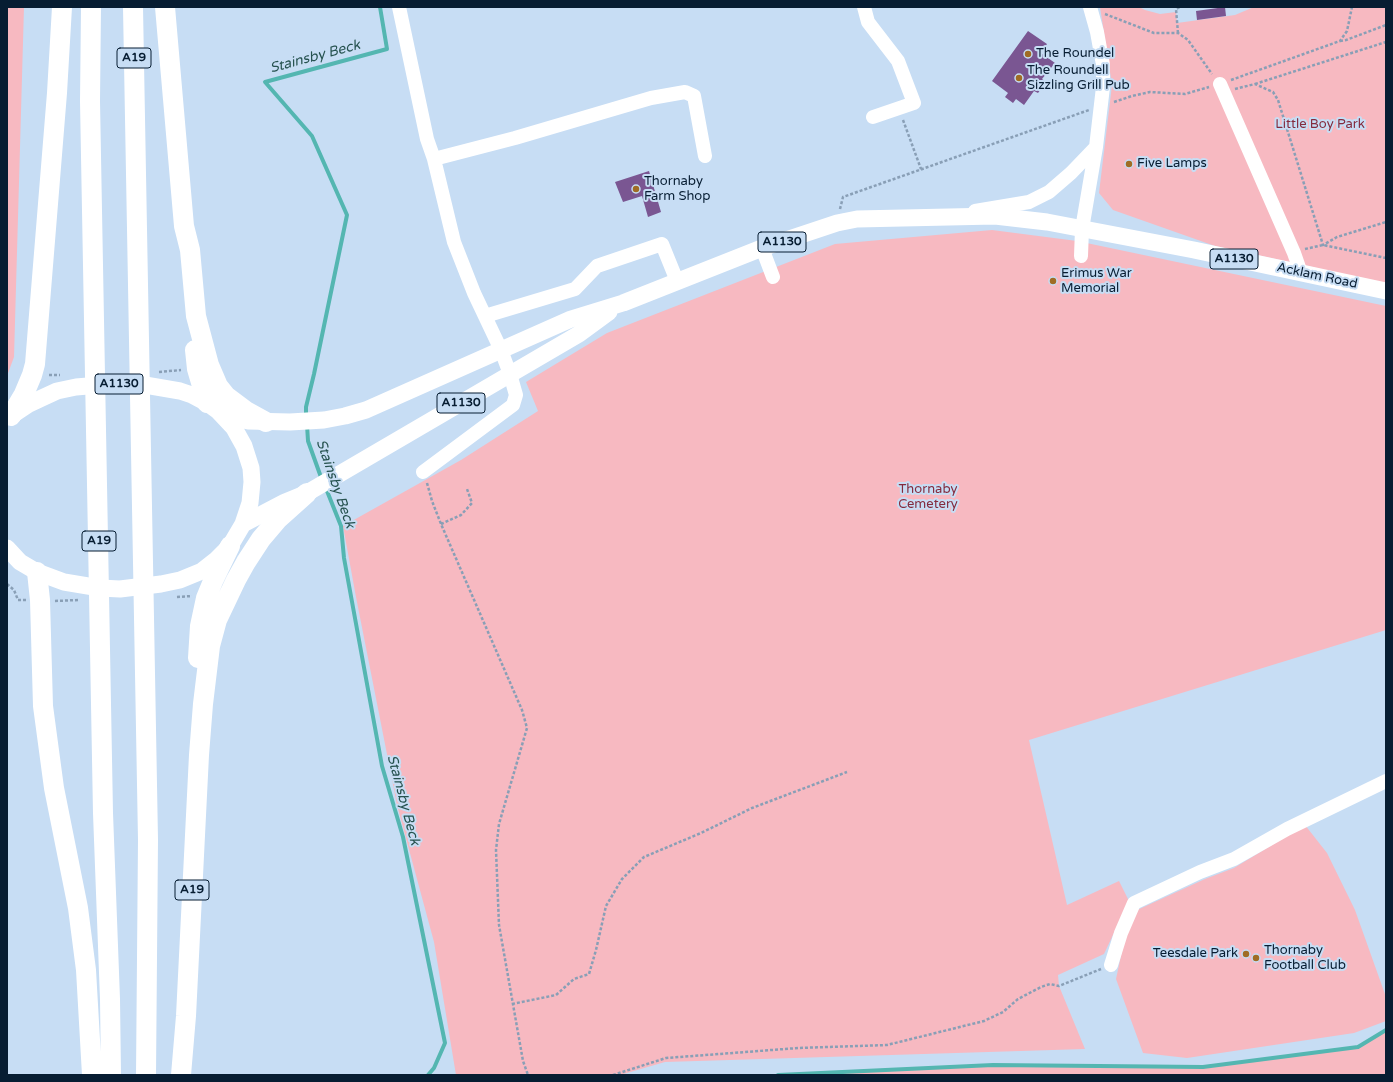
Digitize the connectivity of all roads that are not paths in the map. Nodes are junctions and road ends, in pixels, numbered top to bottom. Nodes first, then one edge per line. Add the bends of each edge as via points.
1 (62, 7) edge
2 (91, 7) edge
3 (133, 7) edge
4 (165, 7) edge
5 (399, 7) edge
6 (864, 7) edge
7 (1090, 8) edge
8 (1222, 86) road end
9 (873, 117) dead end
10 (1096, 147) junction
11 (705, 156) dead end
12 (434, 159) junction
13 (949, 216) junction
14 (1082, 229) junction
15 (762, 248) junction
16 (1081, 256) dead end
17 (1300, 273) junction
18 (773, 278) dead end
19 (677, 281) junction
20 (1386, 290) edge
21 (623, 303) junction
22 (196, 316) junction
23 (484, 316) junction
24 (501, 350) junction
25 (510, 374) junction
26 (212, 407) junction
27 (9, 418) edge
28 (266, 422) junction
29 (423, 472) road end
30 (310, 491) junction
31 (243, 524) junction
32 (230, 546) junction
33 (7, 548) edge
34 (7, 564) edge
35 (34, 570) junction
36 (203, 704) junction
37 (1386, 781) edge
38 (1111, 965) road end
39 (92, 1075) edge
40 (111, 1075) edge
41 (146, 1075) edge
42 (181, 1075) edge

1 - 27 highway via 35,364 24,394
2 - 40 highway, A19 via 90,109 102,759
3 - 41 highway, A19 via 148,840
4 - 22 highway via 184,226 190,250
5 - 12 street via 427,139
6 - 9 street via 868,22 898,61 914,103
7 - 10 street via 1103,65 1104,87
8 - 17 street via 1294,252
10 - 13 street via 1049,192 1029,202
10 - 14 street
11 - 12 street via 694,96 685,92 652,98
12 - 23 street via 454,242
13 - 14 main road, A1130 via 995,216
13 - 15 main road, A1130 via 857,219 837,223
14 - 16 street
14 - 17 main road, Acklam Road / A1130
15 - 18 street
15 - 19 main road, A1130
17 - 20 main road, Acklam Road / A1130
19 - 21 main road, A1130
19 - 23 street via 662,244 597,266 576,289
21 - 24 main road, A1130 via 571,319
21 - 25 main road, A1130 via 579,334
22 - 26 highway via 194,342 197,369
22 - 28 highway via 208,365 218,386 226,396
23 - 24 street
24 - 25 street
24 - 28 main road, A1130 via 366,410 324,420
25 - 29 street via 516,395 513,405
25 - 30 main road, A1130
26 - 27 main road, A1130 via 180,391 145,385 100,385 57,391 28,404
26 - 28 main road, A1130 via 248,421
26 - 31 main road via 234,428 244,446 251,468 250,503
30 - 31 main road, A1130
30 - 36 highway, A19 via 278,519 261,539 236,580 217,620 210,646
31 - 32 main road
32 - 35 main road via 202,571 161,584 120,589 100,588 64,582
32 - 36 highway, A19 via 212,581 200,626 198,677
33 - 35 main road via 20,562
34 - 35 main road
35 - 39 highway via 40,600 44,714 54,788 78,908 85,962
36 - 42 highway, A19
37 - 38 street via 1287,829 1234,859 1134,903

